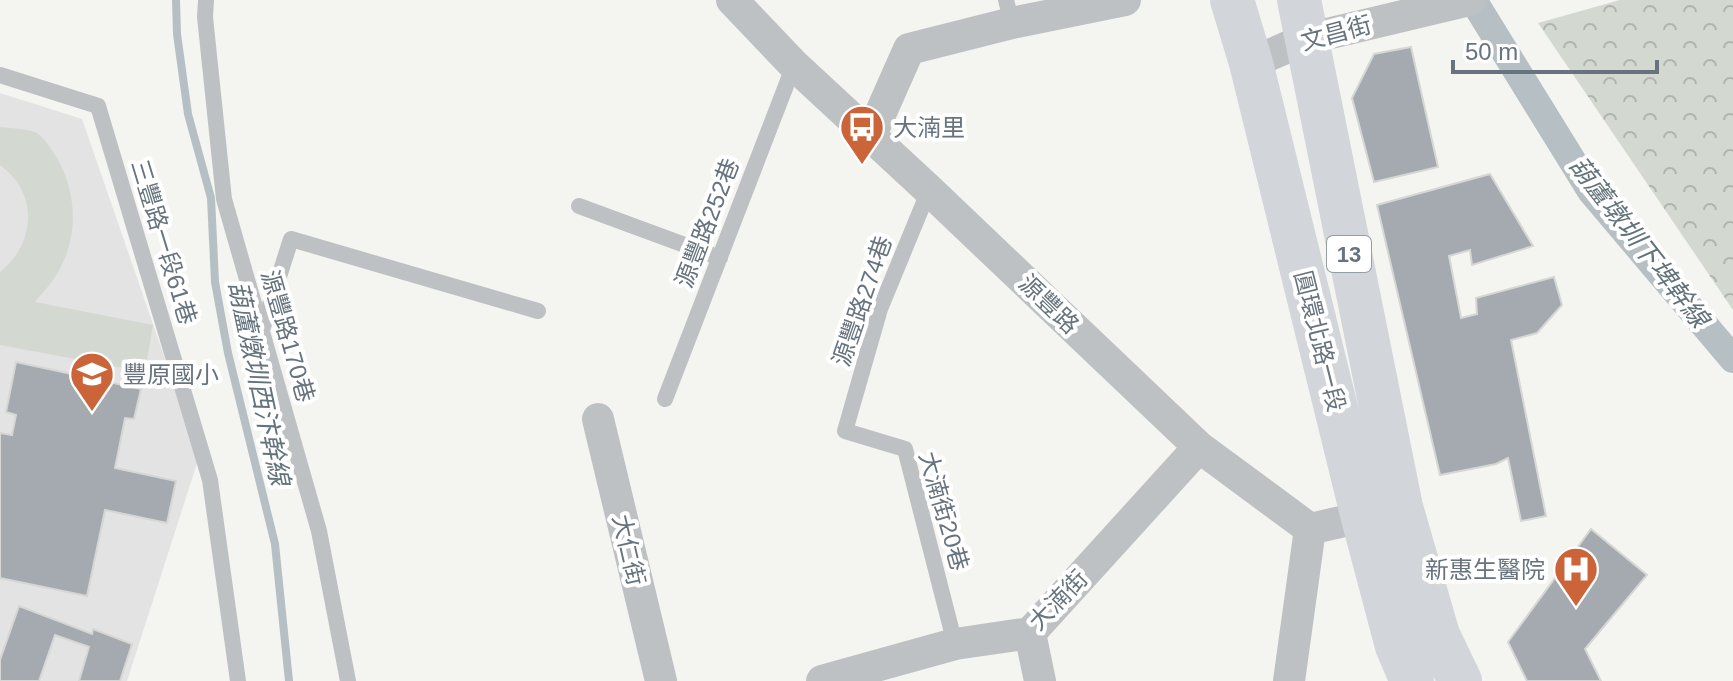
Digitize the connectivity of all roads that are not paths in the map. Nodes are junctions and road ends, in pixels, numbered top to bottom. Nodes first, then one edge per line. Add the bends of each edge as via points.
1 (206, 0) edge
2 (732, 0) edge
3 (1125, 0) edge
4 (1232, 0) edge
5 (1470, 0) edge
6 (1009, 11) edge
7 (1302, 19) edge
8 (1251, 63) junction
9 (794, 65) junction
10 (0, 75) edge
11 (870, 137) junction
12 (929, 190) junction
13 (579, 206) dead end
14 (720, 258) junction
15 (538, 311) dead end
16 (262, 330) junction
17 (665, 399) dead end
18 (598, 419) dead end
19 (845, 431) joint
20 (1199, 447) junction
21 (1382, 513) junction
22 (1310, 529) junction
23 (1030, 633) junction
24 (955, 644) junction
25 (238, 681) edge
26 (348, 681) edge
27 (661, 681) edge
28 (822, 681) edge
29 (1040, 681) edge
30 (1289, 681) edge
31 (1412, 681) edge
32 (1460, 681) edge

1 - 16 lane, 源豐路170巷 via 224,199
2 - 9 street, 源豐路
3 - 6 street
4 - 8 main road, 圓環北路一段 / 13
5 - 7 street, 文昌街
6 - 11 street via 909,49
7 - 8 street, 文昌街
7 - 21 main road, 圓環北路一段 / 13
8 - 21 main road, 圓環北路一段 / 13
9 - 11 street, 源豐路
9 - 14 lane, 源豐路252巷
10 - 25 lane, 三豐路一段61巷 via 98,106 210,480
11 - 12 street, 源豐路
12 - 19 lane, 源豐路274巷 via 880,309
12 - 20 street, 源豐路
13 - 14 lane
14 - 17 lane, 源豐路252巷
15 - 16 lane via 291,239
16 - 26 lane, 源豐路170巷 via 319,531
18 - 27 street, 大仁街
19 - 24 lane, 大湳街20巷 via 905,449
20 - 22 street, 源豐路
20 - 23 street, 大湳街
21 - 22 street
21 - 31 main road, 圓環北路一段 / 13 via 1397,646
21 - 32 main road, 圓環北路一段 / 13
22 - 30 street
23 - 24 street, 大湳街
23 - 29 street
24 - 28 street, 大湳街

